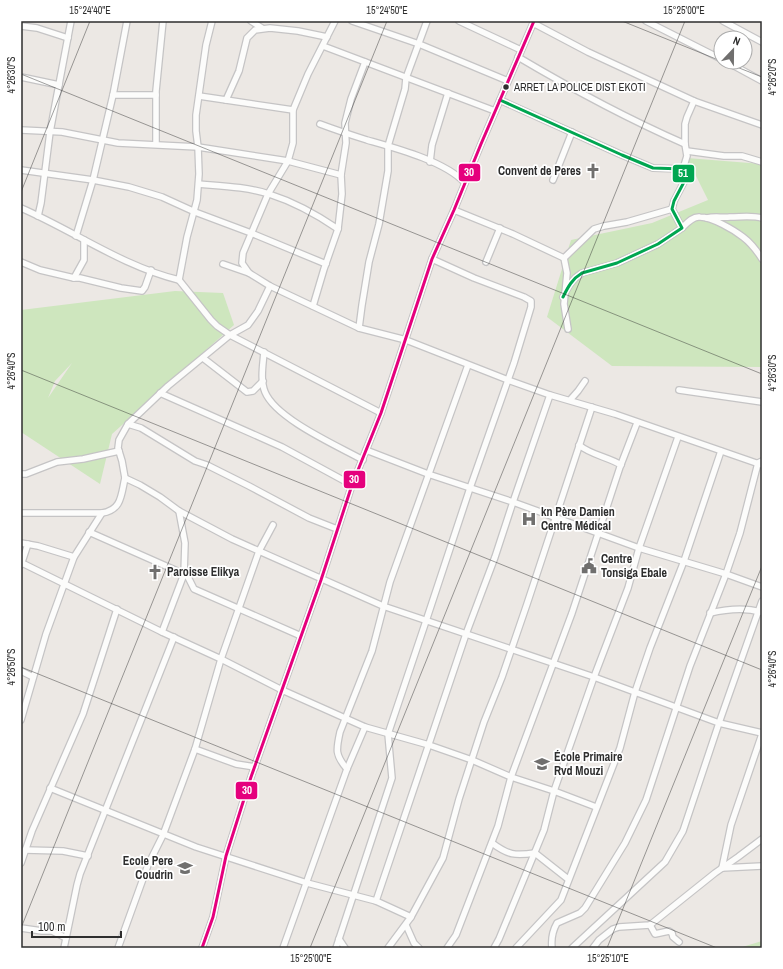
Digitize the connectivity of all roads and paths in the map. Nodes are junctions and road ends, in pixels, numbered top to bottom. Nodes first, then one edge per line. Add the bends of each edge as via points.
1 (71, 21) edge
2 (127, 21) edge
3 (163, 21) edge
4 (212, 21) edge
5 (251, 21) edge
6 (335, 21) edge
7 (352, 21) edge
8 (427, 21) edge
9 (459, 21) edge
10 (646, 21) edge
11 (723, 21) edge
12 (534, 22) edge
13 (21, 26) edge
14 (262, 28) junction
15 (327, 37) junction
16 (68, 38) junction
17 (762, 42) edge
18 (419, 44) junction
19 (323, 46) junction
20 (521, 50) junction
21 (713, 55) edge
22 (518, 57) junction
23 (365, 62) junction
24 (742, 70) edge
25 (21, 77) edge
26 (406, 78) junction
27 (508, 81) junction
28 (762, 81) edge
29 (59, 85) junction
30 (448, 93) junction
31 (113, 95) junction
32 (156, 95) junction
33 (199, 96) junction
34 (226, 100) junction
35 (500, 100) junction
36 (694, 101) junction
37 (293, 110) junction
38 (495, 110) junction
39 (320, 124) dead end
40 (762, 125) edge
41 (21, 130) edge
42 (50, 132) junction
43 (572, 132) junction
44 (346, 133) junction
45 (103, 139) junction
46 (156, 144) junction
47 (685, 144) junction
48 (388, 146) junction
49 (198, 147) junction
50 (687, 151) junction
51 (288, 161) junction
52 (430, 162) junction
53 (762, 162) edge
54 (683, 169) junction
55 (21, 170) edge
56 (44, 173) junction
57 (341, 175) junction
58 (93, 180) junction
59 (553, 180) dead end
60 (465, 183) junction
61 (199, 184) junction
62 (268, 194) junction
63 (21, 208) edge
64 (672, 209) junction
65 (454, 210) junction
66 (195, 212) junction
67 (38, 216) junction
68 (707, 218) junction
69 (762, 218) edge
70 (500, 228) junction
71 (682, 228) junction
72 (338, 229) junction
73 (251, 233) junction
74 (76, 236) junction
75 (84, 240) junction
76 (564, 258) junction
77 (432, 259) junction
78 (762, 259) edge
79 (21, 262) edge
80 (486, 262) dead end
81 (223, 264) dead end
82 (326, 264) junction
83 (151, 270) junction
84 (249, 273) junction
85 (74, 278) junction
86 (179, 280) junction
87 (270, 286) junction
88 (563, 297) junction
89 (312, 306) junction
90 (359, 328) junction
91 (568, 329) dead end
92 (230, 335) junction
93 (406, 340) junction
94 (264, 352) junction
95 (203, 358) junction
96 (468, 365) junction
97 (508, 380) junction
98 (585, 380) dead end
99 (263, 381) junction
100 (678, 390) dead end
101 (160, 394) junction
102 (550, 395) junction
103 (570, 400) junction
104 (762, 402) edge
105 (592, 407) junction
106 (381, 413) junction
107 (637, 423) junction
108 (128, 424) junction
109 (678, 437) junction
110 (579, 445) junction
111 (366, 450) junction
112 (119, 451) junction
113 (720, 451) junction
114 (362, 460) junction
115 (760, 463) edge
116 (621, 465) junction
117 (21, 474) edge
118 (428, 474) junction
119 (125, 478) junction
120 (352, 485) junction
121 (470, 488) junction
122 (513, 502) junction
123 (179, 512) junction
124 (21, 513) edge
125 (102, 513) junction
126 (555, 517) junction
127 (273, 525) dead end
128 (338, 529) junction
129 (89, 532) junction
130 (598, 533) junction
131 (21, 543) edge
132 (28, 544) junction
133 (639, 548) junction
134 (259, 551) junction
135 (74, 556) junction
136 (684, 561) junction
137 (22, 564) edge
138 (184, 574) junction
139 (726, 574) junction
140 (321, 580) junction
141 (64, 584) junction
142 (762, 587) edge
143 (762, 601) edge
144 (383, 606) junction
145 (117, 609) junction
146 (239, 610) junction
147 (760, 612) edge
148 (710, 613) junction
149 (426, 621) junction
150 (162, 632) junction
151 (466, 634) junction
152 (301, 636) junction
153 (174, 637) junction
154 (512, 649) junction
155 (221, 659) junction
156 (553, 663) junction
157 (21, 671) edge
158 (33, 677) junction
159 (594, 677) junction
160 (282, 690) junction
161 (635, 692) junction
162 (676, 707) junction
163 (345, 719) junction
164 (21, 720) edge
165 (719, 723) junction
166 (365, 727) junction
167 (388, 734) junction
168 (762, 734) edge
169 (429, 745) junction
170 (195, 749) junction
171 (472, 760) junction
172 (255, 767) junction
173 (347, 769) junction
174 (511, 777) junction
175 (50, 788) junction
176 (554, 791) junction
177 (596, 807) junction
178 (106, 812) junction
179 (163, 835) junction
180 (762, 838) edge
181 (492, 843) junction
182 (25, 850) junction
183 (535, 853) junction
184 (88, 856) junction
185 (226, 856) junction
186 (21, 863) edge
187 (762, 866) edge
188 (722, 868) junction
189 (568, 879) junction
190 (307, 883) junction
191 (353, 896) junction
192 (376, 901) junction
193 (411, 916) junction
194 (406, 925) junction
195 (650, 925) junction
196 (21, 928) edge
197 (66, 938) junction
198 (339, 939) junction
199 (679, 942) dead end
200 (575, 947) edge
201 (64, 948) edge
202 (118, 948) edge
203 (202, 948) edge
204 (283, 948) edge
205 (336, 948) edge
206 (345, 948) edge
207 (388, 948) edge
208 (419, 948) edge
209 (447, 948) edge
210 (494, 948) edge
211 (516, 948) edge
212 (552, 948) edge
213 (592, 948) edge

1 - 16 street
2 - 31 street
3 - 32 street
4 - 33 street
5 - 14 street
6 - 15 street
7 - 18 street
8 - 18 street
9 - 20 street
10 - 21 street
11 - 17 street
12 - 20 street
12 - 36 street via 595,55
13 - 16 street via 37,28
14 - 15 street
14 - 34 street via 255,30 247,38 239,71
15 - 19 street
16 - 29 street
18 - 26 street
18 - 27 street
19 - 23 street
19 - 37 street
20 - 22 street
22 - 27 street
22 - 47 street via 587,96
23 - 26 street
23 - 44 street via 345,122
24 - 28 street
25 - 29 street
26 - 30 street
26 - 48 street
27 - 35 street
29 - 42 street
30 - 38 street
30 - 52 street via 432,145
31 - 32 street
31 - 45 street
32 - 46 street
33 - 34 street
33 - 49 street via 196,131
34 - 37 street
35 - 38 street
35 - 43 street
36 - 40 street
36 - 47 street via 685,124
37 - 51 street via 293,143
38 - 60 street
39 - 44 street
41 - 42 street
42 - 45 street
42 - 56 street
43 - 54 street via 653,168
43 - 59 street
44 - 48 street
44 - 57 street
45 - 46 street via 118,143
45 - 58 street
46 - 49 street
47 - 50 street
48 - 52 street
48 - 90 street via 388,171 369,262
49 - 51 street
49 - 61 street
50 - 53 street via 742,156
50 - 54 street
51 - 57 street
51 - 62 street
52 - 60 street via 452,171
54 - 64 street via 684,182
55 - 56 street
56 - 58 street
56 - 67 street
57 - 72 street via 342,194
58 - 66 street via 162,197
58 - 74 street
60 - 65 street
61 - 62 street
61 - 66 street
62 - 72 street via 314,213
62 - 73 street
63 - 67 street
64 - 71 street
64 - 76 street via 594,229
65 - 70 street
65 - 77 street
66 - 73 street
66 - 86 street via 187,237
67 - 74 street
68 - 69 street
68 - 71 street via 693,218
68 - 78 street via 743,237
70 - 76 street
70 - 80 street
71 - 88 street via 658,244 617,263 582,273 573,280
72 - 82 street
73 - 82 street
73 - 84 street via 242,257 242,263
74 - 75 street
75 - 83 street
75 - 85 street via 84,260
76 - 88 street via 567,273
77 - 93 street
77 - 97 street via 531,301 528,319
79 - 85 street via 40,270
81 - 84 street
82 - 89 street
83 - 85 street via 142,291
83 - 86 street
84 - 87 street
86 - 92 street via 211,320
87 - 89 street
87 - 92 street via 264,301 248,325
88 - 91 street
89 - 90 street
90 - 93 street
92 - 94 street
92 - 95 street
93 - 96 street
93 - 106 street
94 - 99 street
94 - 106 street
95 - 99 street via 247,392 253,391
95 - 101 street
96 - 97 street
96 - 118 street
97 - 102 street
97 - 121 street
98 - 103 street
99 - 114 street via 265,393 284,413 314,434
100 - 104 street
101 - 108 street
101 - 120 street via 282,447
102 - 103 street
102 - 122 street
103 - 105 street
105 - 107 street
105 - 110 street
106 - 111 street
107 - 109 street
107 - 116 street
108 - 112 street via 119,440
108 - 128 street via 141,428 195,461 249,486 302,515
109 - 113 street
109 - 133 street
110 - 116 street
110 - 126 street
111 - 114 street
111 - 118 street
112 - 117 street via 56,462
112 - 119 street
113 - 115 street
113 - 136 street
114 - 120 street
115 - 139 street
116 - 130 street
118 - 121 street
118 - 144 street
119 - 123 street via 160,497
119 - 125 street via 118,506 114,510
120 - 128 street
121 - 122 street
121 - 149 street
122 - 126 street
122 - 151 street via 496,557
123 - 134 street
123 - 138 street via 186,543
124 - 125 street
125 - 129 street
126 - 130 street
126 - 154 street
127 - 134 street
128 - 140 street
129 - 135 street
129 - 138 street
130 - 133 street
130 - 156 street
131 - 132 street
132 - 135 street
132 - 137 street
133 - 136 street
133 - 159 street via 628,588
134 - 140 street
134 - 146 street
135 - 141 street
136 - 139 street
136 - 161 street
137 - 141 street
138 - 146 street via 194,589
138 - 150 street
139 - 142 street
139 - 148 street
140 - 144 street
140 - 152 street
141 - 145 street
141 - 158 street
143 - 147 street
144 - 149 street
144 - 163 street via 372,652
145 - 150 street
145 - 175 street via 83,714
146 - 152 street
146 - 155 street
147 - 148 street via 744,609
147 - 165 street
148 - 162 street
149 - 151 street
149 - 167 street
150 - 153 street
151 - 154 street
151 - 169 street
152 - 160 street
153 - 155 street
153 - 178 street
154 - 156 street
154 - 171 street
155 - 160 street
155 - 170 street
156 - 159 street
156 - 174 street
157 - 158 street
158 - 164 street
159 - 161 street
159 - 176 street
160 - 163 street
160 - 172 street
161 - 162 street
161 - 177 street via 620,748
162 - 165 street
162 - 212 street via 636,823 585,908 580,913 558,922 551,943
163 - 166 street
163 - 173 street via 338,738 337,753
165 - 168 street
165 - 200 street via 684,830 665,862
166 - 167 street
166 - 173 street
167 - 169 street
167 - 191 street via 392,778
168 - 188 street via 731,826
169 - 171 street
169 - 192 street
170 - 172 street via 236,764
170 - 179 street
171 - 174 street
171 - 193 street via 443,858
172 - 185 street
173 - 190 street
174 - 176 street
174 - 181 street
175 - 178 street
175 - 182 street
176 - 177 street
176 - 183 street
177 - 189 street
178 - 179 street
178 - 184 street
179 - 185 street
179 - 202 street via 148,865
180 - 188 street
181 - 183 street via 512,855
181 - 209 street via 456,934
182 - 184 street via 63,850
182 - 186 street
183 - 189 street
183 - 210 street
184 - 197 street via 77,885
185 - 190 street
185 - 203 street via 213,917
187 - 188 street
188 - 195 street
189 - 211 street via 561,900
190 - 191 street
190 - 204 street
191 - 192 street
191 - 198 street
192 - 193 street
193 - 194 street
194 - 207 street
194 - 208 street
195 - 199 street via 655,934 669,931
195 - 213 street via 613,929
196 - 197 street via 52,931
197 - 201 street
198 - 205 street
198 - 206 street

